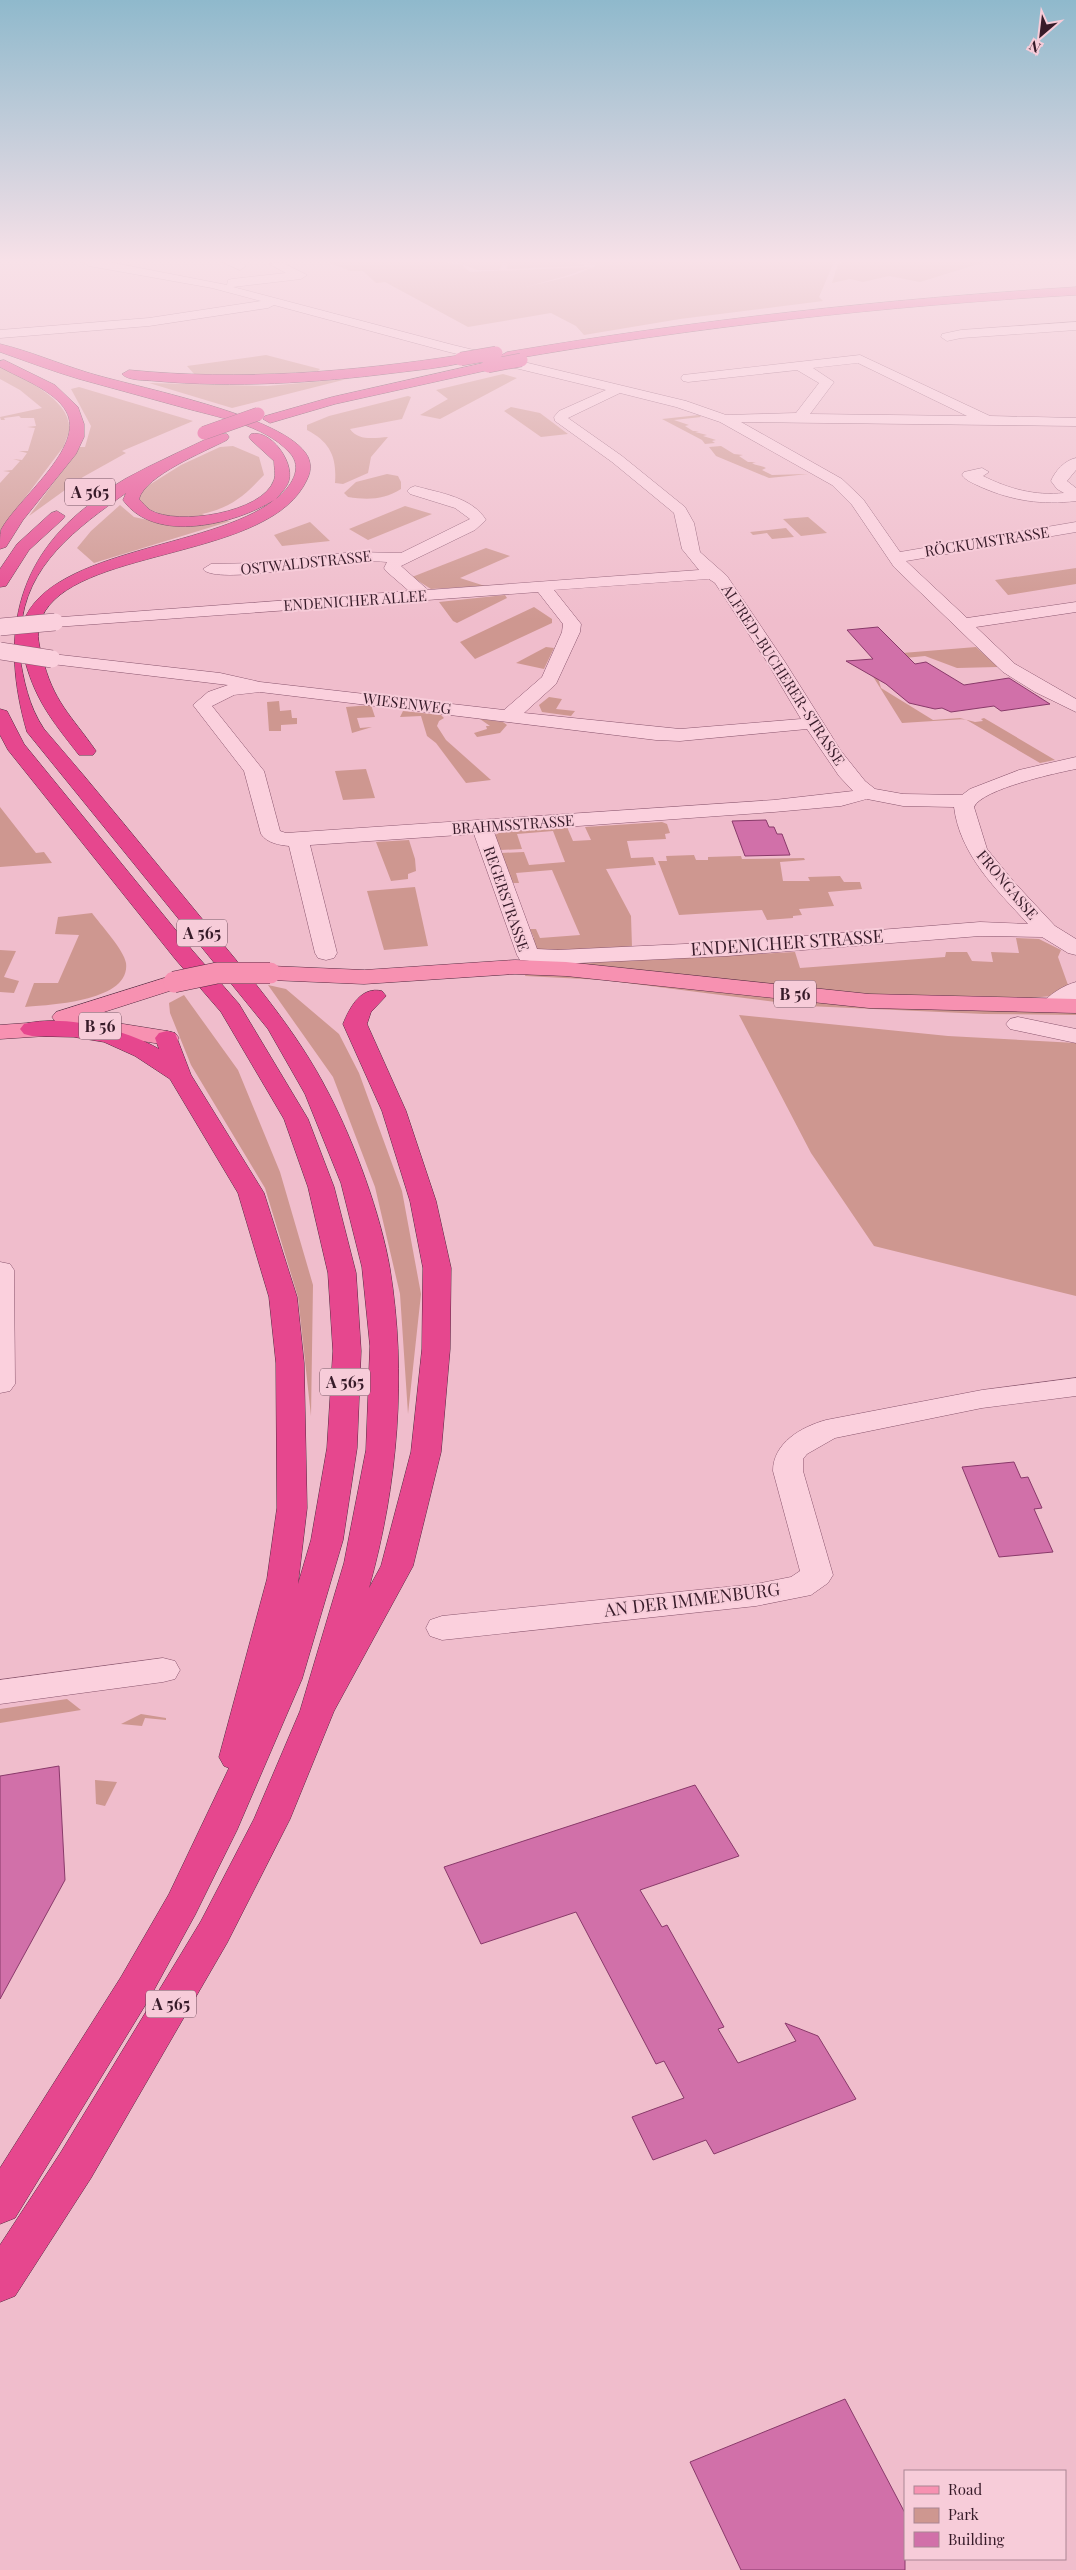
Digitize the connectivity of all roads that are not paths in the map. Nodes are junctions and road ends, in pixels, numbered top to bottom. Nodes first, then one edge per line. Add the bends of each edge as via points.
1 (38, 382) edge
2 (90, 382) edge
3 (108, 382) edge
4 (382, 382) edge
5 (415, 382) edge
6 (593, 382) edge
7 (827, 382) edge
8 (907, 382) edge
9 (619, 388) junction
10 (264, 417) junction
11 (799, 418) junction
12 (725, 419) junction
13 (990, 422) junction
14 (1074, 422) edge
15 (1076, 462) edge
16 (163, 464) junction
17 (969, 472) dead end
18 (92, 491) dead end
19 (415, 491) dead end
20 (1076, 495) edge
21 (68, 507) dead end
22 (1076, 527) edge
23 (0, 544) edge
24 (898, 557) junction
25 (401, 558) junction
26 (211, 569) dead end
27 (711, 574) junction
28 (0, 582) edge
29 (543, 587) junction
30 (424, 595) junction
31 (1076, 608) edge
32 (963, 624) junction
33 (0, 627) edge
34 (28, 635) junction
35 (0, 651) edge
36 (260, 686) junction
37 (1076, 706) edge
38 (0, 715) edge
39 (509, 716) junction
40 (815, 723) junction
41 (8, 741) edge
42 (86, 751) dead end
43 (1076, 763) edge
44 (76, 778) junction
45 (868, 793) junction
46 (966, 801) junction
47 (482, 827) junction
48 (298, 840) junction
49 (1047, 931) junction
50 (1076, 948) edge
51 (326, 953) dead end
52 (1076, 957) edge
53 (521, 961) junction
54 (1076, 968) edge
55 (411, 973) junction
56 (472, 982) junction
57 (1076, 989) edge
58 (374, 996) joint
59 (1052, 1006) junction
60 (1076, 1006) edge
61 (74, 1013) junction
62 (0, 1019) edge
63 (1018, 1024) junction
64 (1076, 1024) edge
65 (32, 1029) junction
66 (0, 1032) edge
67 (1076, 1036) edge
68 (167, 1038) joint
69 (179, 1075) junction
70 (0, 1270) edge
71 (0, 1384) edge
72 (1076, 1387) edge
73 (442, 1628) dead end
74 (164, 1670) dead end
75 (0, 1692) edge
76 (317, 1711) junction
77 (219, 1830) junction
78 (0, 2206) edge
79 (0, 2282) edge

1 - 23 highway via 50,388 73,410 76,437 69,454
2 - 16 highway via 233,425 272,449 282,469 276,489 252,508 221,518 176,521 146,516 135,509 131,500 140,486
3 - 34 highway via 269,431 299,454 304,474 293,496 273,511 228,530 86,575 47,598 33,614
4 - 10 highway, A 565
5 - 10 highway, A 565, bridge
6 - 9 street
7 - 11 street
8 - 13 street
9 - 12 street
9 - 27 street, ALFRED-BUCHERER-STRASSE via 564,414 562,421 617,459 680,510 686,520 688,546
10 - 16 highway, A 565
10 - 18 highway, A 565, bridge via 204,433 149,458
11 - 12 street
11 - 13 street
12 - 24 street via 837,482 858,502
13 - 14 street
15 - 20 street via 1061,475 1059,481
16 - 44 highway, A 565 via 102,501 48,549 28,576 13,616 10,653 23,711 36,732
17 - 20 street via 1000,490 1032,499
19 - 25 street via 471,510 478,520 469,528
21 - 28 highway, A 565 via 23,547
22 - 24 street, RÖCKUMSTRASSE
24 - 32 street via 900,564
25 - 26 street, OSTWALDSTRASSE via 375,556 236,571
25 - 30 street via 392,568
27 - 29 street, ENDENICHER ALLEE
27 - 40 street, ALFRED-BUCHERER-STRASSE via 721,580
29 - 30 street, ENDENICHER ALLEE
29 - 39 street via 572,624 571,632 550,680
30 - 33 street, ENDENICHER ALLEE, bridge
31 - 32 street
32 - 37 street via 1009,668
34 - 42 highway via 39,682 56,713
34 - 44 highway via 27,676 46,726
35 - 36 street, WIESENWEG, bridge
36 - 39 street, WIESENWEG
36 - 48 street, BRAHMSSTRASSE via 218,693 202,705 212,722 249,762 271,834
38 - 41 highway, A 565
39 - 40 street, WIESENWEG via 680,735
40 - 45 street, ALFRED-BUCHERER-STRASSE via 842,767
41 - 77 highway, A 565 via 231,1009 296,1119 321,1187 342,1273 347,1351 342,1448 327,1540 285,1679
43 - 46 street via 1010,780
44 - 76 highway, A 565 via 278,1027 317,1094 354,1183 376,1266 384,1346 381,1450 360,1563
45 - 46 street, BRAHMSSTRASSE via 891,798
45 - 47 street, BRAHMSSTRASSE via 841,800 774,806
46 - 49 street, FRONGASSE via 967,822 977,850
47 - 48 street, BRAHMSSTRASSE
47 - 53 street, REGERSTRASSE
48 - 51 street
49 - 50 street, FRONGASSE
49 - 53 street, ENDENICHER STRASSE via 980,929
52 - 54 street
53 - 55 main road, ENDENICHER STRASSE / B 56
53 - 59 main road, B 56 via 574,970 869,1001
55 - 56 main road, ENDENICHER STRASSE / B 56
55 - 61 main road, ENDENICHER STRASSE / B 56, bridge via 344,977 217,973 174,982
56 - 58 main road, B 56 via 424,986
56 - 63 main road, B 56 via 535,980 614,986 825,1012
57 - 59 street
58 - 76 highway via 360,1010 355,1024 394,1111 423,1200 437,1268 436,1348 426,1452 397,1566
59 - 60 main road, B 56
61 - 62 main road, ENDENICHER STRASSE / B 56
61 - 65 main road, ENDENICHER STRASSE / B 56
63 - 64 main road, B 56
63 - 67 street
65 - 66 main road, ENDENICHER STRASSE / B 56
65 - 68 main road, ENDENICHER STRASSE / B 56 via 98,1026
65 - 69 highway via 78,1029 110,1036 151,1052
68 - 69 highway
69 - 77 highway via 251,1193 283,1297 290,1362 292,1508 283,1579
70 - 71 street
72 - 73 street, AN DER IMMENBURG via 982,1399 826,1430 796,1447 788,1458 788,1471 817,1574 800,1587 756,1595
74 - 75 street
76 - 79 highway, A 565 via 272,1819 214,1932 76,2165
77 - 78 highway, A 565 via 136,1988

